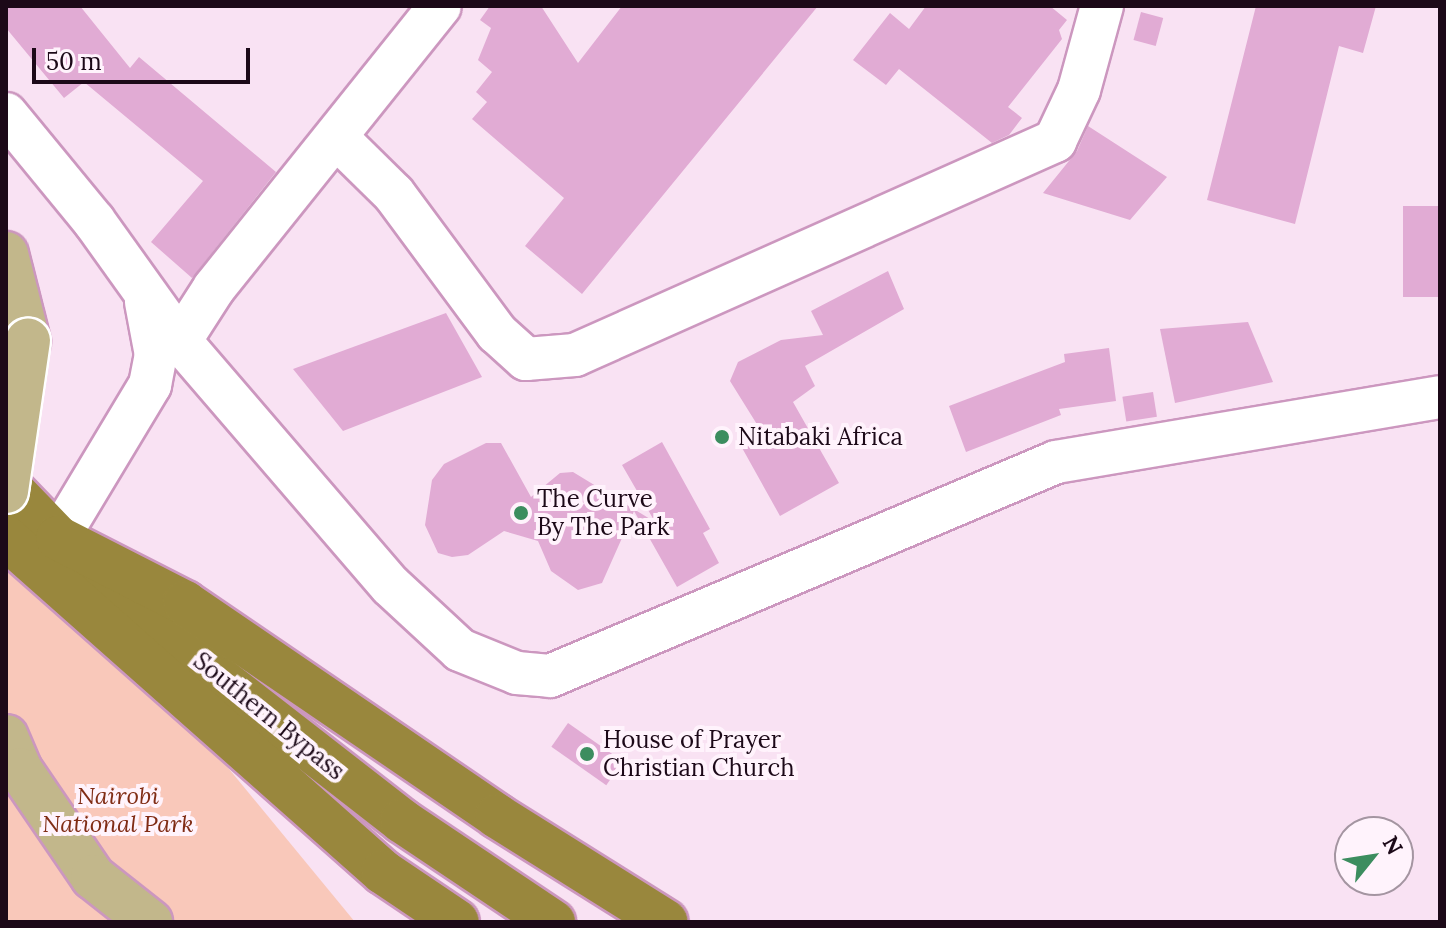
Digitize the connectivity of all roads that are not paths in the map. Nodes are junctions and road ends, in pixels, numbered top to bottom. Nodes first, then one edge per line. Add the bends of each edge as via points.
1 (440, 6) edge
2 (1102, 6) edge
3 (6, 114) edge
4 (338, 139) junction
5 (6, 254) edge
6 (144, 293) junction
7 (180, 341) junction
8 (1440, 397) edge
9 (6, 484) edge
10 (6, 491) edge
11 (6, 538) edge
12 (58, 538) junction
13 (6, 737) edge
14 (150, 922) edge
15 (457, 922) edge
16 (553, 922) edge
17 (666, 922) edge

1 - 4 street
2 - 4 street via 1079,90 1055,141 575,355 526,359 497,333 394,194
3 - 6 street
4 - 7 street via 214,288
5 - 10 main road, bridge via 28,341
6 - 7 street
6 - 12 street via 156,355 150,385
7 - 8 street via 391,586 460,650 517,673 550,676 1056,462
9 - 12 highway, Southern Bypass
11 - 15 highway, Southern Bypass via 383,872
12 - 16 highway, Southern Bypass via 221,680 402,821
12 - 17 highway via 185,603 497,816
13 - 14 main road via 20,770 93,877

